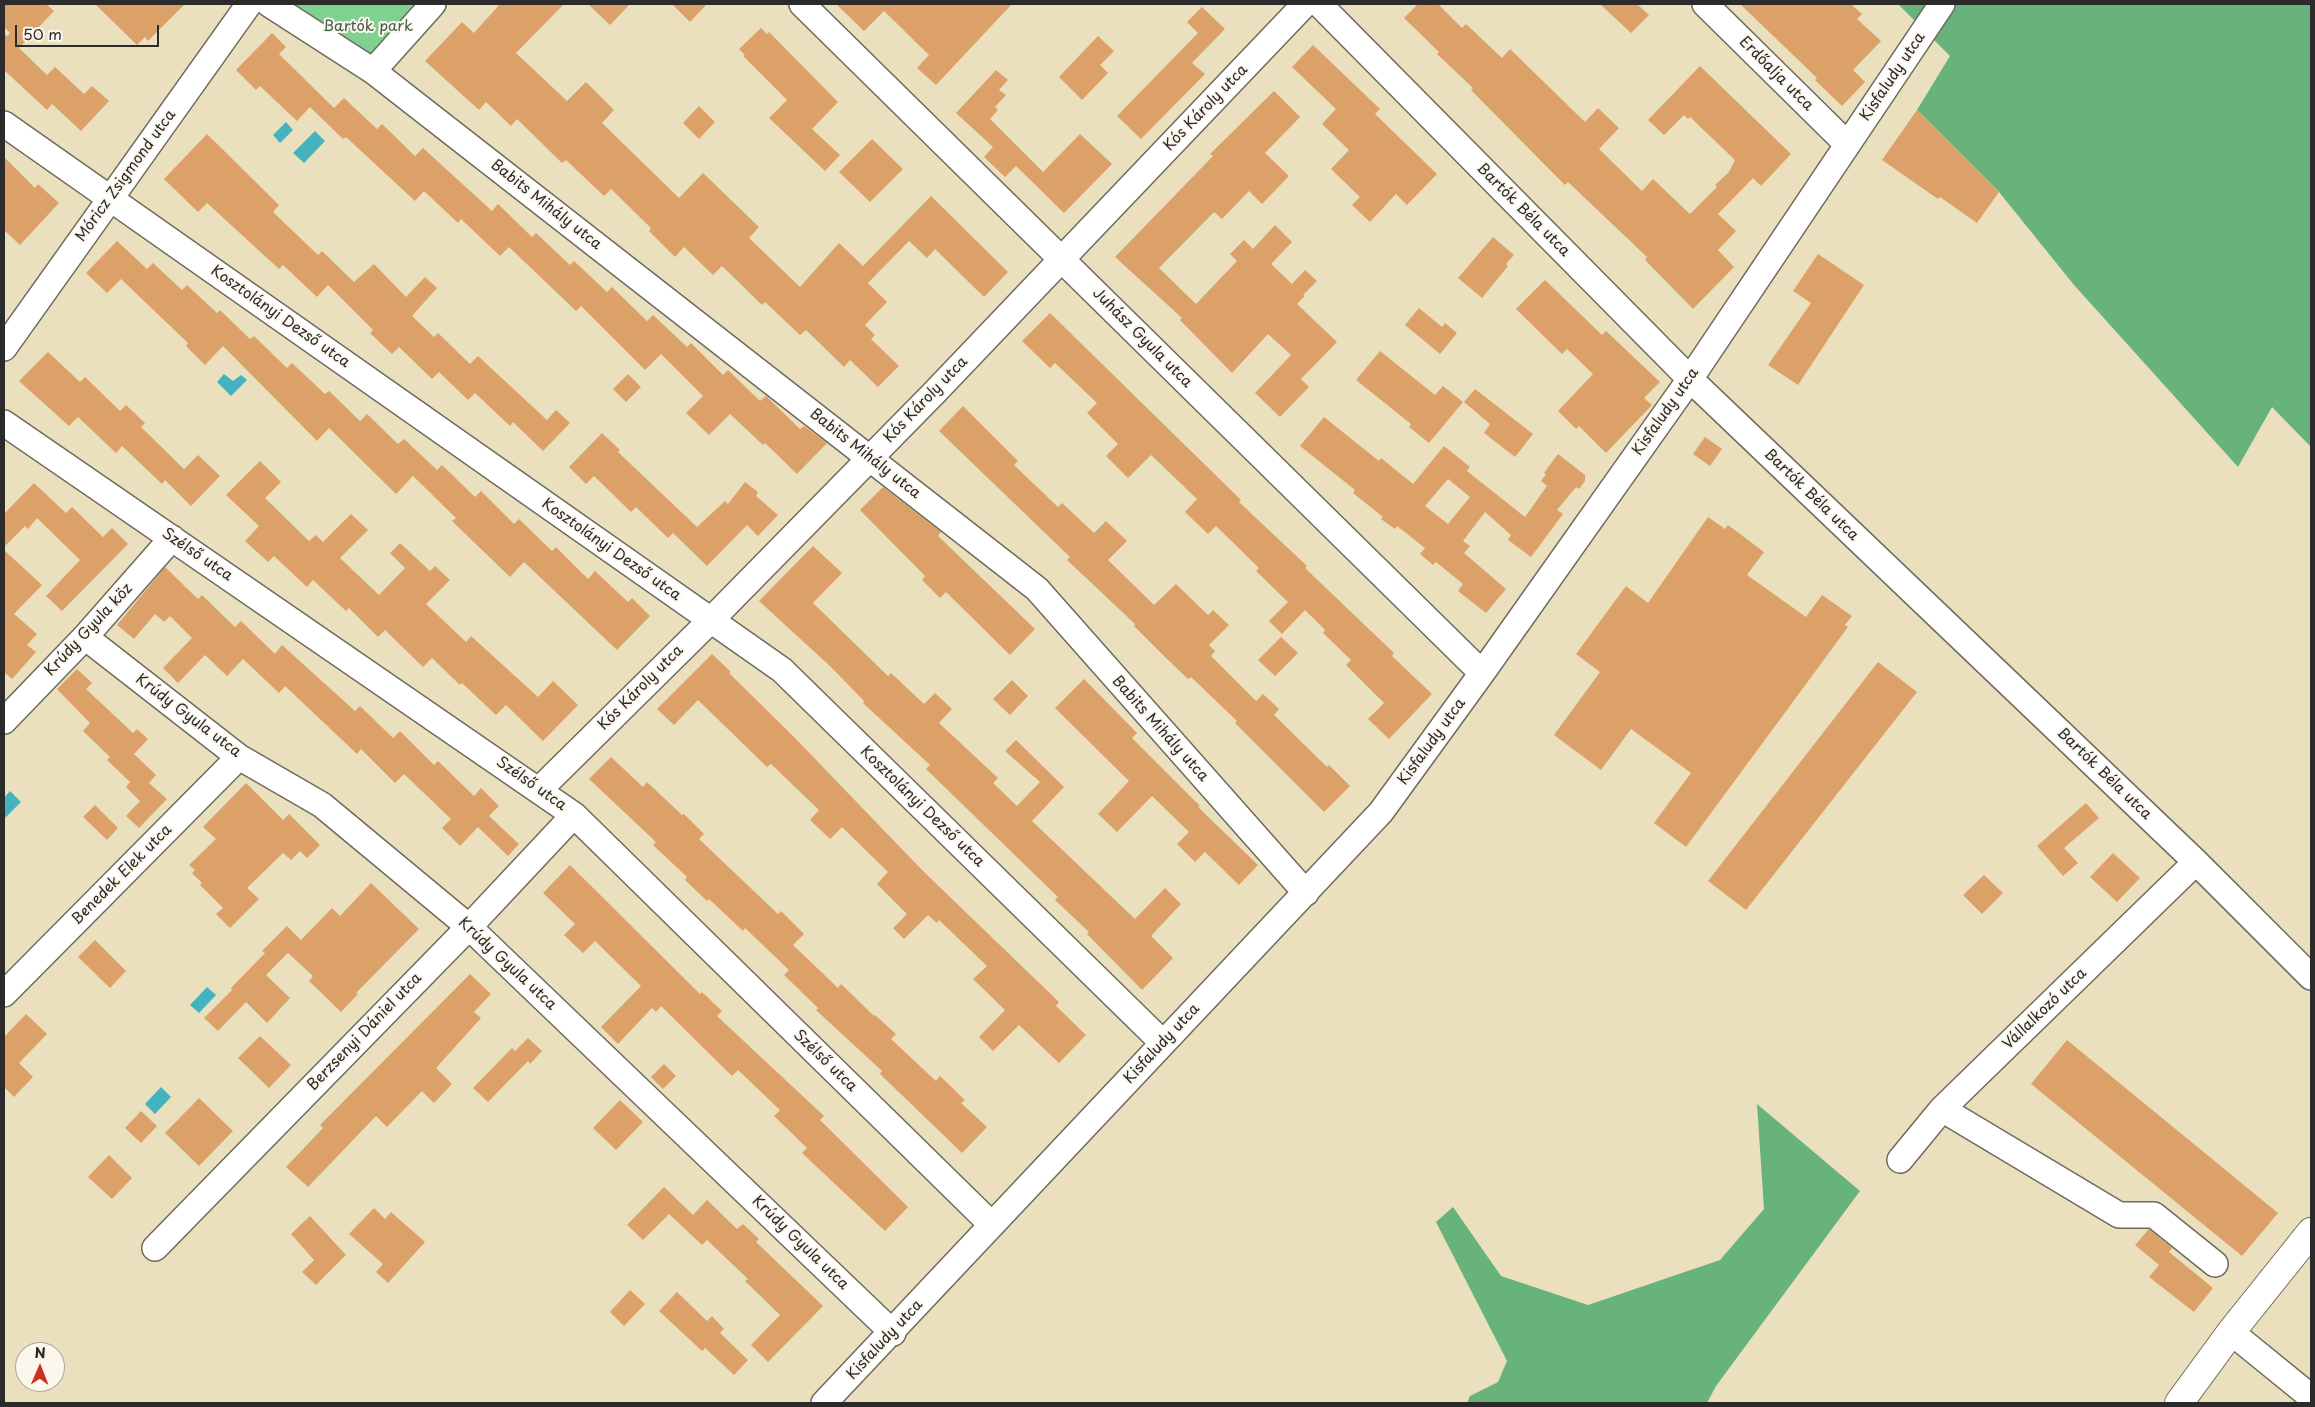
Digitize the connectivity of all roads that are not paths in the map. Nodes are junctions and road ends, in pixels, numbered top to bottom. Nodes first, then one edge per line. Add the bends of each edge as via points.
1 (249, 4) edge
2 (269, 4) edge
3 (433, 4) edge
4 (802, 4) edge
5 (1305, 4) edge
6 (1319, 4) edge
7 (1705, 4) edge
8 (1942, 4) edge
9 (373, 71) junction
10 (4, 124) edge
11 (1847, 144) junction
12 (110, 198) junction
13 (1062, 259) junction
14 (4, 348) edge
15 (1690, 379) junction
16 (4, 423) edge
17 (870, 458) junction
18 (172, 538) junction
19 (711, 620) junction
20 (85, 637) junction
21 (1482, 673) junction
22 (4, 721) edge
23 (239, 756) junction
24 (540, 789) junction
25 (574, 815) junction
26 (2196, 862) junction
27 (1306, 893) junction
28 (469, 927) junction
29 (2311, 977) edge
30 (4, 994) edge
31 (1163, 1043) junction
32 (1942, 1109) junction
33 (1900, 1160) dead end
34 (992, 1225) junction
35 (2311, 1232) edge
36 (154, 1248) dead end
37 (2216, 1264) dead end
38 (893, 1332) junction
39 (2231, 1332) junction
40 (2311, 1397) edge
41 (824, 1403) edge
42 (2179, 1403) edge

1 - 12 street, Móricz Zsigmond utca
2 - 9 street, Babits Mihály utca
3 - 9 street
4 - 13 street, Juhász Gyula utca
5 - 13 street, Kós Károly utca
6 - 15 street, Bartók Béla utca
7 - 11 street, Erdőalja utca
8 - 11 street, Kisfaludy utca
9 - 17 street, Babits Mihály utca
10 - 12 street, Kosztolányi Dezső utca
11 - 15 street, Kisfaludy utca
12 - 14 street, Móricz Zsigmond utca
12 - 19 street, Kosztolányi Dezső utca
13 - 17 street, Kós Károly utca
13 - 21 street, Juhász Gyula utca
15 - 21 street, Kisfaludy utca
15 - 26 street, Bartók Béla utca
16 - 18 street, Szélső utca
17 - 19 street, Kós Károly utca
17 - 27 street, Babits Mihály utca via 1037,589
18 - 20 street, Krúdy Gyula köz
18 - 24 street, Szélső utca
19 - 24 street, Kós Károly utca
19 - 31 street, Kosztolányi Dezső utca via 782,670
20 - 22 street, Krúdy Gyula köz
20 - 23 street, Krúdy Gyula utca
21 - 27 street, Kisfaludy utca via 1380,812
23 - 28 street, Krúdy Gyula utca via 322,805
23 - 30 street, Benedek Elek utca
24 - 25 street, Szélső utca
25 - 28 street, Berzsenyi Dániel utca
25 - 34 street, Szélső utca
26 - 29 street, Bartók Béla utca
26 - 32 street, Vállalkozó utca
27 - 31 street, Kisfaludy utca
28 - 36 street, Berzsenyi Dániel utca
28 - 38 street, Krúdy Gyula utca
31 - 34 street, Kisfaludy utca
32 - 33 street, Vállalkozó utca
32 - 37 street via 2119,1215 2154,1215
34 - 38 street, Kisfaludy utca
35 - 39 main road
38 - 41 street, Kisfaludy utca
39 - 40 street
39 - 42 main road

